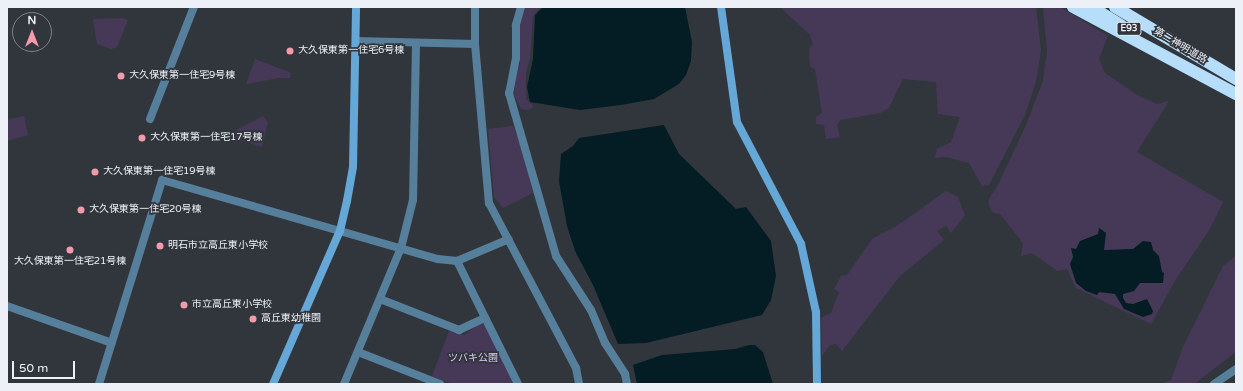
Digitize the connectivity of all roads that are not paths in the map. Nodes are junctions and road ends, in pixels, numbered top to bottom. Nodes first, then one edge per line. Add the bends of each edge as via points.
1 (194, 7) edge
2 (356, 7) edge
3 (476, 7) edge
4 (521, 7) edge
5 (721, 7) edge
6 (1073, 7) edge
7 (1092, 7) edge
8 (1115, 7) edge
9 (356, 42) junction
10 (416, 43) junction
11 (475, 44) junction
12 (1167, 49) junction
13 (1236, 79) edge
14 (1236, 93) edge
15 (150, 119) dead end
16 (340, 231) junction
17 (509, 239) junction
18 (401, 248) junction
19 (457, 261) junction
20 (380, 299) junction
21 (7, 306) edge
22 (486, 318) junction
23 (112, 343) junction
24 (358, 352) junction
25 (1236, 369) edge
26 (99, 384) edge
27 (274, 384) edge
28 (344, 384) edge
29 (440, 384) edge
30 (518, 384) edge
31 (579, 384) edge
32 (627, 384) edge
33 (817, 384) edge
34 (1214, 384) edge

1 - 15 street
2 - 9 street
3 - 11 street
4 - 32 street via 516,25 516,58 509,93 556,256 591,310 605,343 625,374
5 - 33 street via 737,122 801,244 816,312
6 - 12 highway
7 - 12 highway, 第二神明道路 / E93
8 - 12 highway, 第二神明道路 / E93
9 - 10 street
9 - 16 street via 354,167
10 - 11 street
10 - 18 street via 413,200
11 - 17 street via 489,203
12 - 13 highway, 第二神明道路 / E93
12 - 14 highway, 第二神明道路 / E93
16 - 18 street
16 - 23 street via 162,180
16 - 27 street
17 - 19 street
17 - 31 street via 576,368
18 - 19 street via 438,259
18 - 20 street
19 - 22 street
20 - 22 street via 459,330
20 - 24 street
21 - 23 street
22 - 30 street
23 - 26 street
24 - 28 street
24 - 29 street
25 - 34 street

